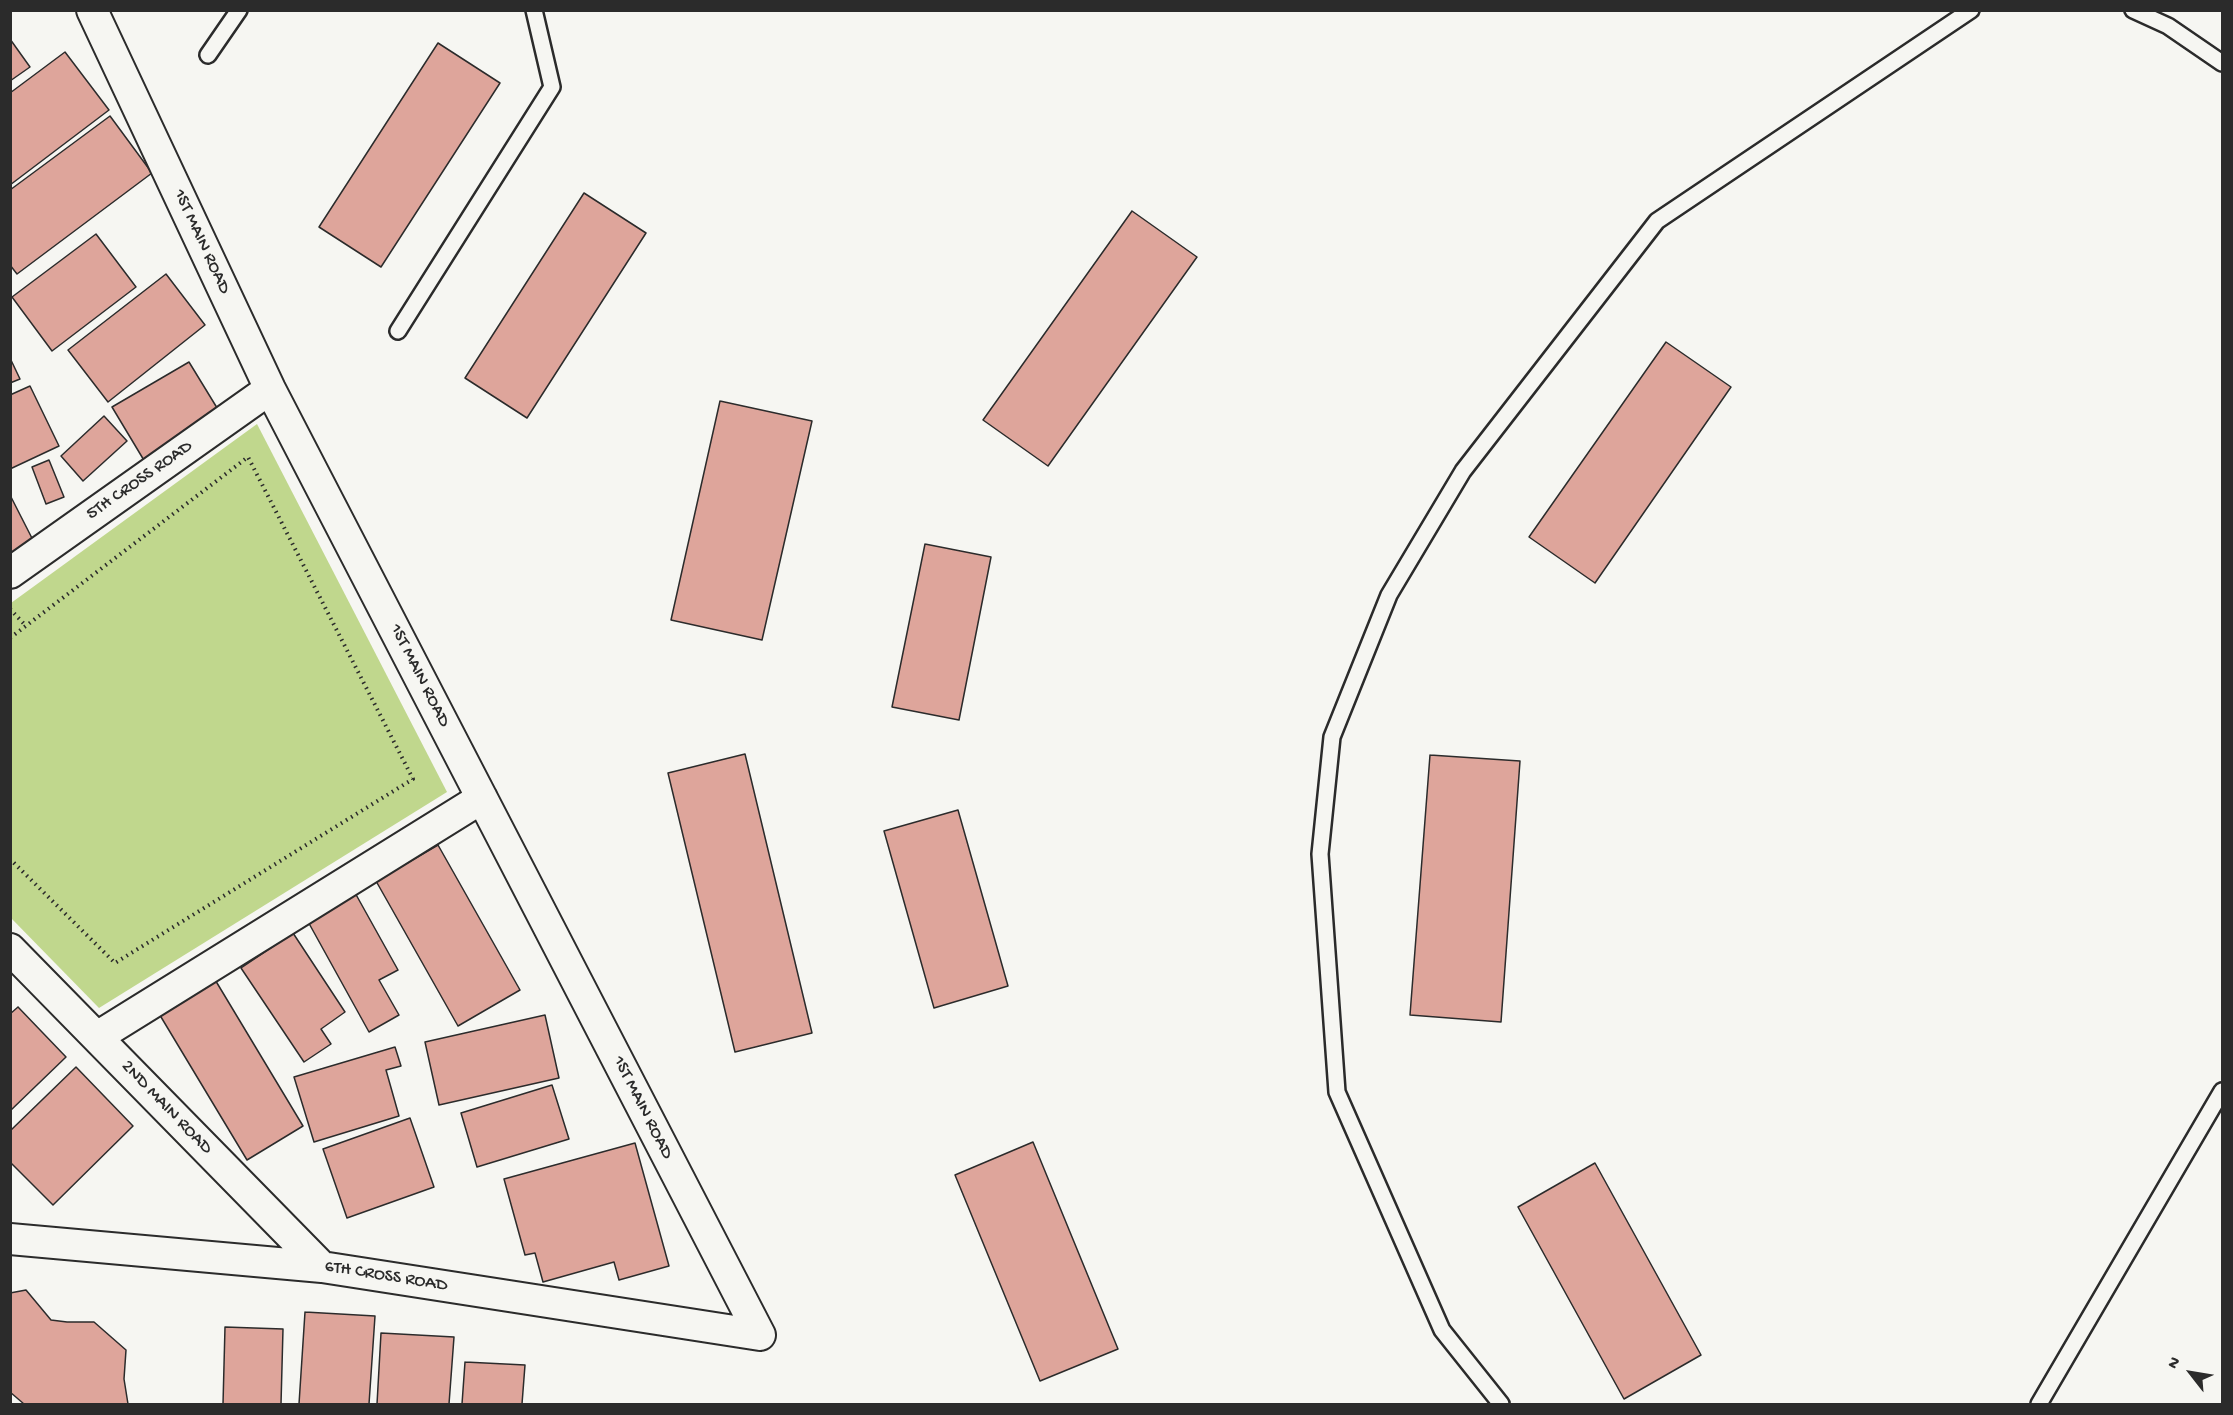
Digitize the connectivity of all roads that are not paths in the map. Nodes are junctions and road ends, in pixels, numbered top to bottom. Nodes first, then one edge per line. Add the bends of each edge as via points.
1 (92, 10) edge
2 (239, 10) edge
3 (534, 10) edge
4 (1971, 10) edge
5 (2133, 10) edge
6 (208, 55) dead end
7 (2223, 63) edge
8 (398, 331) dead end
9 (270, 390) junction
10 (10, 573) edge
11 (482, 798) junction
12 (10, 950) edge
13 (97, 1037) junction
14 (2223, 1091) edge
15 (10, 1239) edge
16 (322, 1267) junction
17 (760, 1335) joint
18 (1501, 1404) edge
19 (2039, 1404) edge

1 - 9 street, 1ST MAIN ROAD
2 - 6 lane
3 - 8 lane via 552,87
4 - 18 lane via 1657,221 1463,471 1389,595 1332,737 1320,854 1337,1092 1442,1330
5 - 7 lane via 2168,26
9 - 10 street, 5TH CROSS ROAD
9 - 11 street, 1ST MAIN ROAD
11 - 13 street
11 - 17 street, 1ST MAIN ROAD
12 - 13 street, 2ND MAIN ROAD
13 - 16 street, 2ND MAIN ROAD
14 - 19 lane
15 - 16 street, 6TH CROSS ROAD
16 - 17 street, 6TH CROSS ROAD

